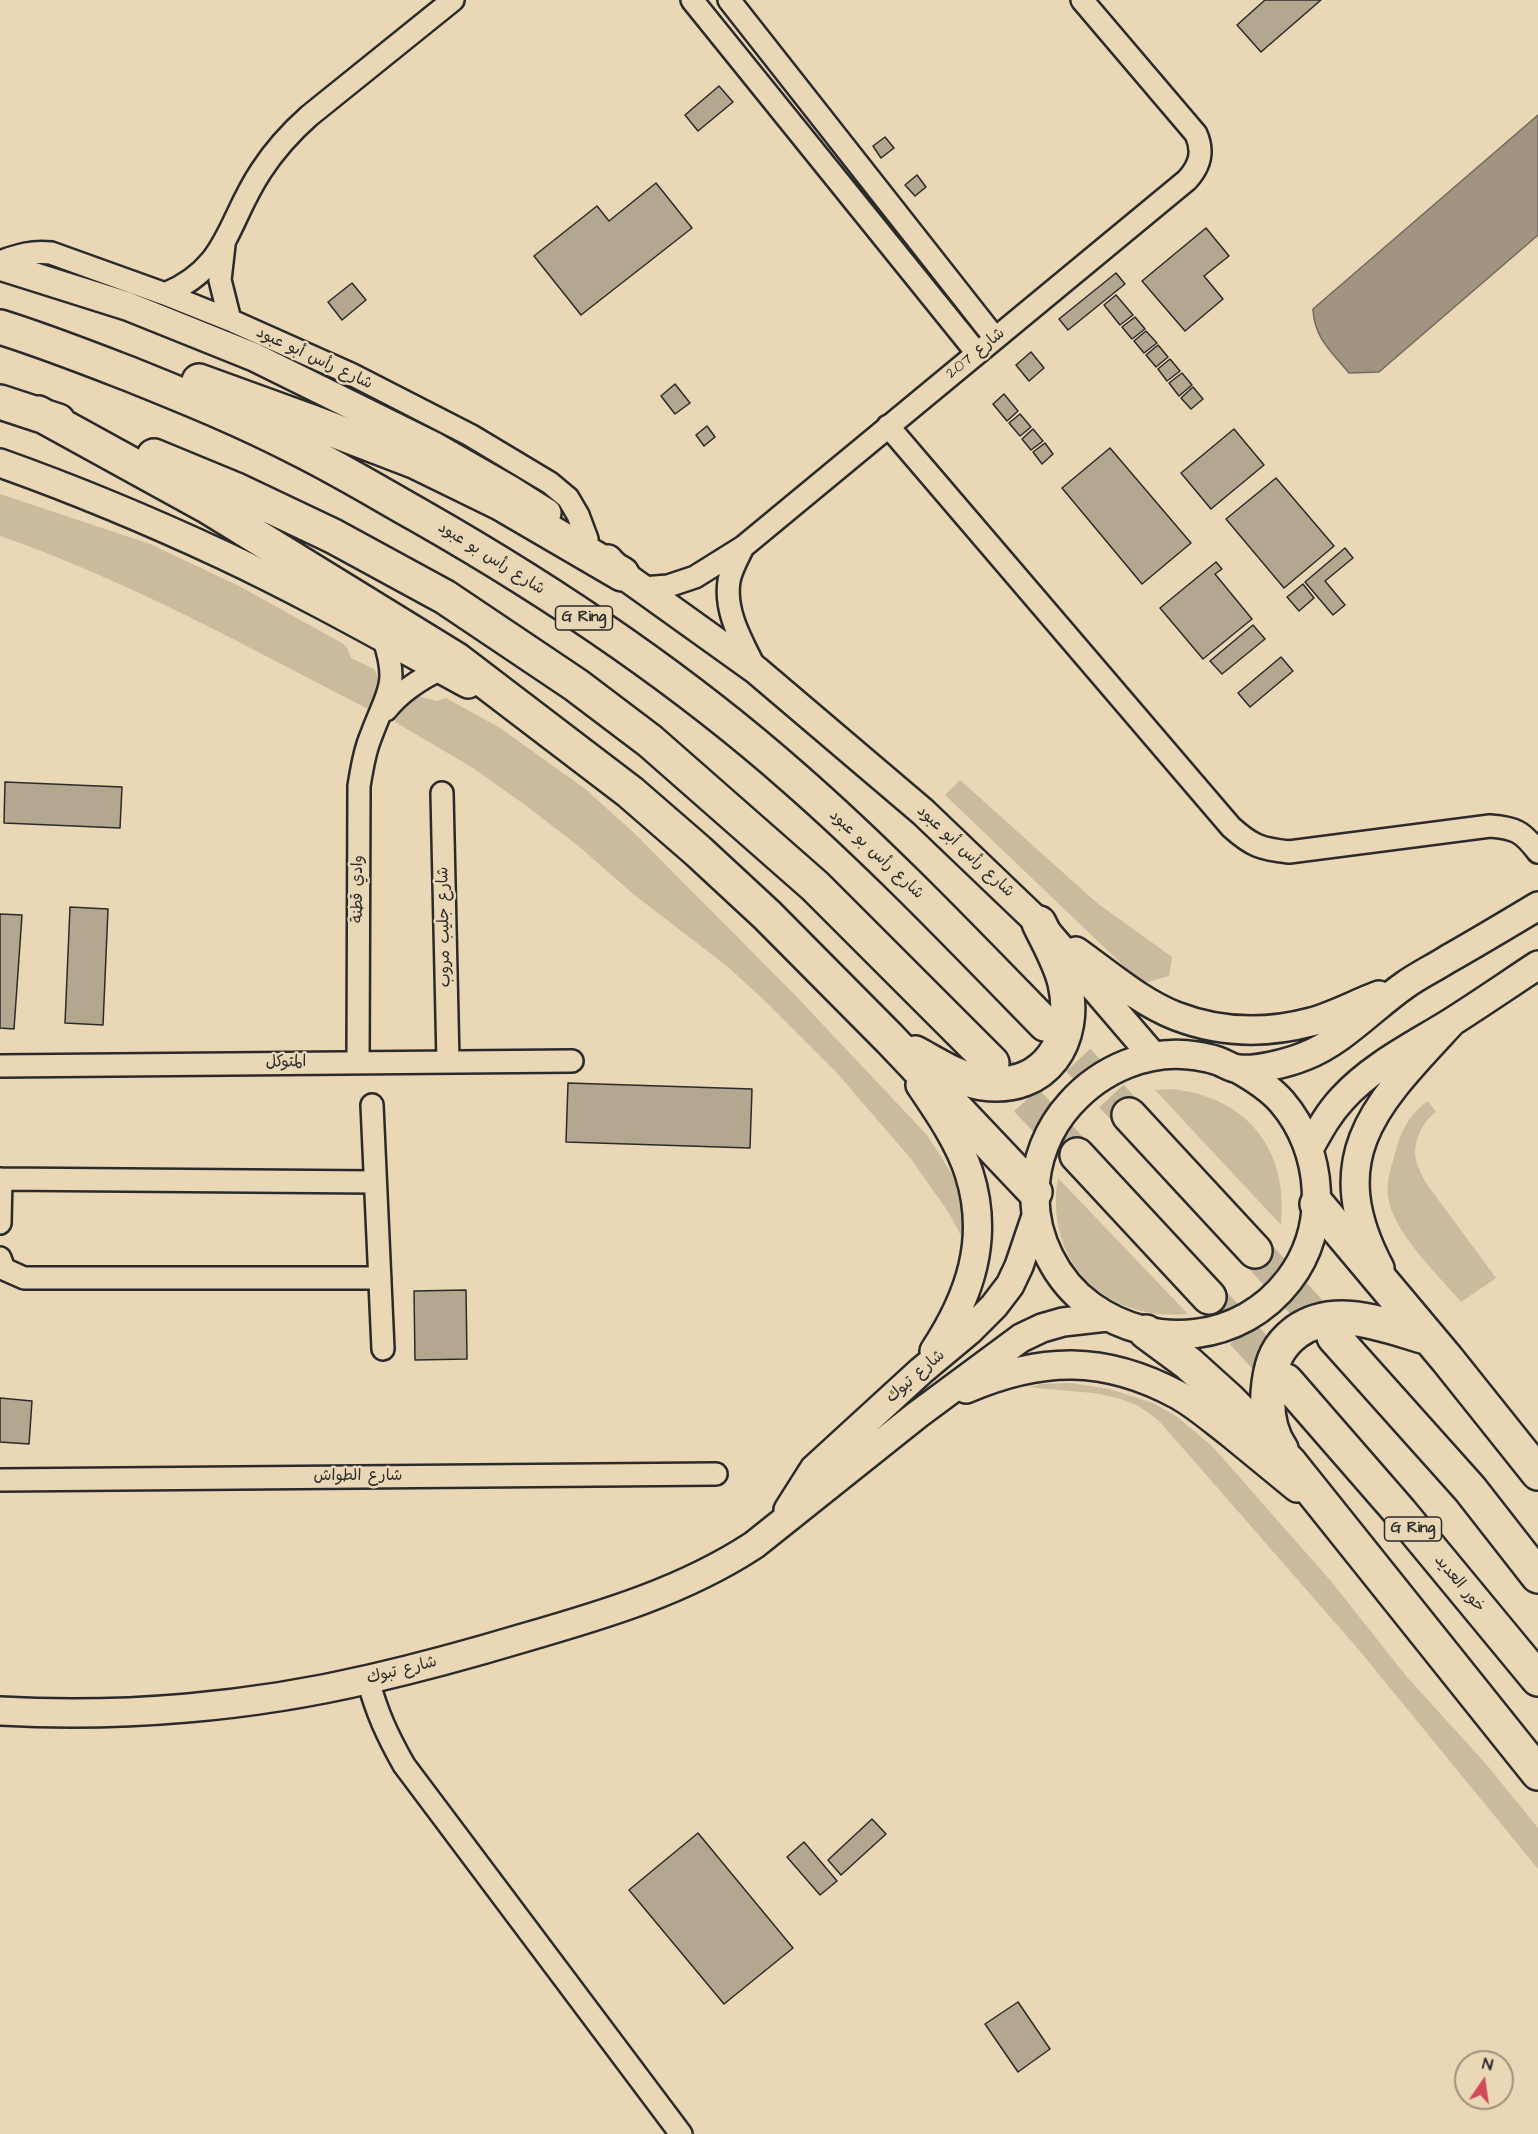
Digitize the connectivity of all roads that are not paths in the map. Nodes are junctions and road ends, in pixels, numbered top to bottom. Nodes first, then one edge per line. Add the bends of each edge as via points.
1 (453, 0) edge
2 (692, 0) edge
3 (729, 0) edge
4 (1082, 0) edge
5 (224, 245) junction
6 (0, 264) edge
7 (165, 294) junction
8 (230, 320) junction
9 (0, 327) edge
10 (994, 338) junction
11 (38, 339) junction
12 (977, 353) junction
13 (0, 402) edge
14 (38, 413) junction
15 (888, 426) junction
16 (0, 464) edge
17 (587, 539) junction
18 (743, 547) junction
19 (632, 581) junction
20 (383, 637) junction
21 (441, 669) junction
22 (756, 670) junction
23 (532, 718) junction
24 (379, 719) junction
25 (442, 793) dead end
26 (1538, 852) edge
27 (1538, 906) edge
28 (1039, 923) junction
29 (1538, 965) edge
30 (1406, 984) junction
31 (1452, 1022) junction
32 (1045, 1024) tunnel mouth
33 (890, 1040) junction
34 (1153, 1056) junction
35 (572, 1061) dead end
36 (448, 1062) junction
37 (358, 1063) junction
38 (992, 1063) tunnel mouth
39 (0, 1066) edge
40 (1238, 1069) junction
41 (372, 1105) dead end
42 (1129, 1115) tunnel mouth
43 (1309, 1149) junction
44 (1077, 1155) tunnel mouth
45 (1, 1179) edge
46 (375, 1182) junction
47 (1035, 1204) junction
48 (1317, 1204) junction
49 (0, 1224) edge
50 (1255, 1251) tunnel mouth
51 (0, 1258) edge
52 (380, 1278) junction
53 (1209, 1297) tunnel mouth
54 (1396, 1298) junction
55 (1107, 1317) junction
56 (1146, 1332) junction
57 (1334, 1336) tunnel mouth
58 (1429, 1338) junction
59 (383, 1349) dead end
60 (921, 1371) junction
61 (1286, 1380) tunnel mouth
62 (917, 1415) junction
63 (1290, 1463) junction
64 (1538, 1473) edge
65 (716, 1474) dead end
66 (0, 1480) edge
67 (1337, 1520) junction
68 (777, 1526) junction
69 (1538, 1576) edge
70 (1538, 1679) edge
71 (368, 1680) junction
72 (0, 1712) edge
73 (1538, 1773) edge
74 (681, 2134) edge

1 - 5 street via 290,134 261,171
2 - 12 street
3 - 10 street
4 - 10 street, شارع 207 via 1196,134 1200,155 1187,180
5 - 7 street via 198,276
5 - 8 street via 220,280
6 - 7 street, شارع رأس أبو عبود via 35,252 51,253
6 - 17 street, شارع رأس أبو عبود via 127,306 254,357 432,445
7 - 8 street, شارع رأس أبو عبود
8 - 17 street, شارع رأس أبو عبود via 351,374 470,435 550,483 568,498
9 - 11 highway, شارع رأس بو عبود / G Ring
10 - 12 street, شارع 207
11 - 19 highway via 214,386 405,458 502,504
11 - 32 highway, شارع رأس بو عبود / G Ring via 210,406 300,449 462,540 598,627 794,777 919,895
12 - 15 street, شارع 207
13 - 14 highway
14 - 23 highway via 207,506 376,609 457,660
14 - 38 highway via 234,489 333,536 445,597 505,636 650,741 815,886
15 - 18 street, شارع 207
15 - 26 street via 1248,843 1289,852 1490,826 1514,828
16 - 20 street via 224,555
17 - 19 street, شارع رأس أبو عبود
18 - 19 street via 695,578 668,586
18 - 22 street, شارع رأس أبو عبود via 730,577 729,600 736,628
19 - 22 street, شارع رأس أبو عبود
20 - 21 street
20 - 24 street, وادي قطنة via 392,675
21 - 23 street
21 - 24 street, وادي قطنة via 408,687
22 - 28 street, شارع رأس أبو عبود via 923,812
23 - 33 highway via 630,792 698,851
24 - 37 street, وادي قطنة via 363,761 359,786
25 - 36 street, شارع جليب مروب
27 - 30 street
28 - 30 street via 1144,998 1175,1016 1206,1025 1246,1031 1278,1029 1313,1021
28 - 33 highway via 1065,981 1069,1017 1060,1046 1046,1065 1018,1081 981,1083 954,1074
28 - 34 street, شارع رأس أبو عبود
29 - 31 street
30 - 40 street via 1346,1032 1306,1056 1275,1065
31 - 43 street via 1364,1078 1342,1099
31 - 54 street via 1385,1096 1361,1144 1356,1167 1361,1226
33 - 47 highway
33 - 60 street via 956,1144 969,1173 976,1204 978,1229 973,1272 951,1323
34 - 40 street via 1193,1055
34 - 47 street via 1116,1067 1083,1089 1058,1118 1041,1153
35 - 36 street, المتوكل
36 - 37 street, المتوكل
37 - 39 street, المتوكل
40 - 43 street via 1282,1102
41 - 46 street
42 - 50 highway
43 - 48 street via 1316,1176
44 - 53 highway
45 - 46 street
45 - 49 street
46 - 52 street
47 - 55 street via 1044,1247 1060,1275 1081,1299
47 - 60 street, شارع تبوك via 1010,1285 969,1331
48 - 54 highway
48 - 56 street via 1309,1244 1290,1279 1261,1308 1226,1327 1186,1335
51 - 52 street via 4,1269 24,1278
52 - 59 street
54 - 58 highway
55 - 56 street
55 - 62 street, شارع تبوك via 1053,1325 1021,1338
56 - 63 highway via 1229,1400
57 - 69 highway via 1470,1489
58 - 63 highway via 1357,1318 1332,1318 1308,1324 1286,1340 1271,1362 1268,1416 1276,1441
58 - 64 highway
60 - 68 street, شارع تبوك via 814,1470
61 - 70 highway, خور العديد / G Ring
62 - 67 street via 967,1389 1032,1367 1104,1368 1142,1379 1178,1396
62 - 68 street, شارع تبوك
63 - 67 highway
65 - 66 street, شارع الطواش
67 - 73 highway
68 - 71 street, شارع تبوك via 725,1564 653,1596 571,1624
71 - 72 street, شارع تبوك via 185,1708
71 - 74 street via 386,1735 404,1765

